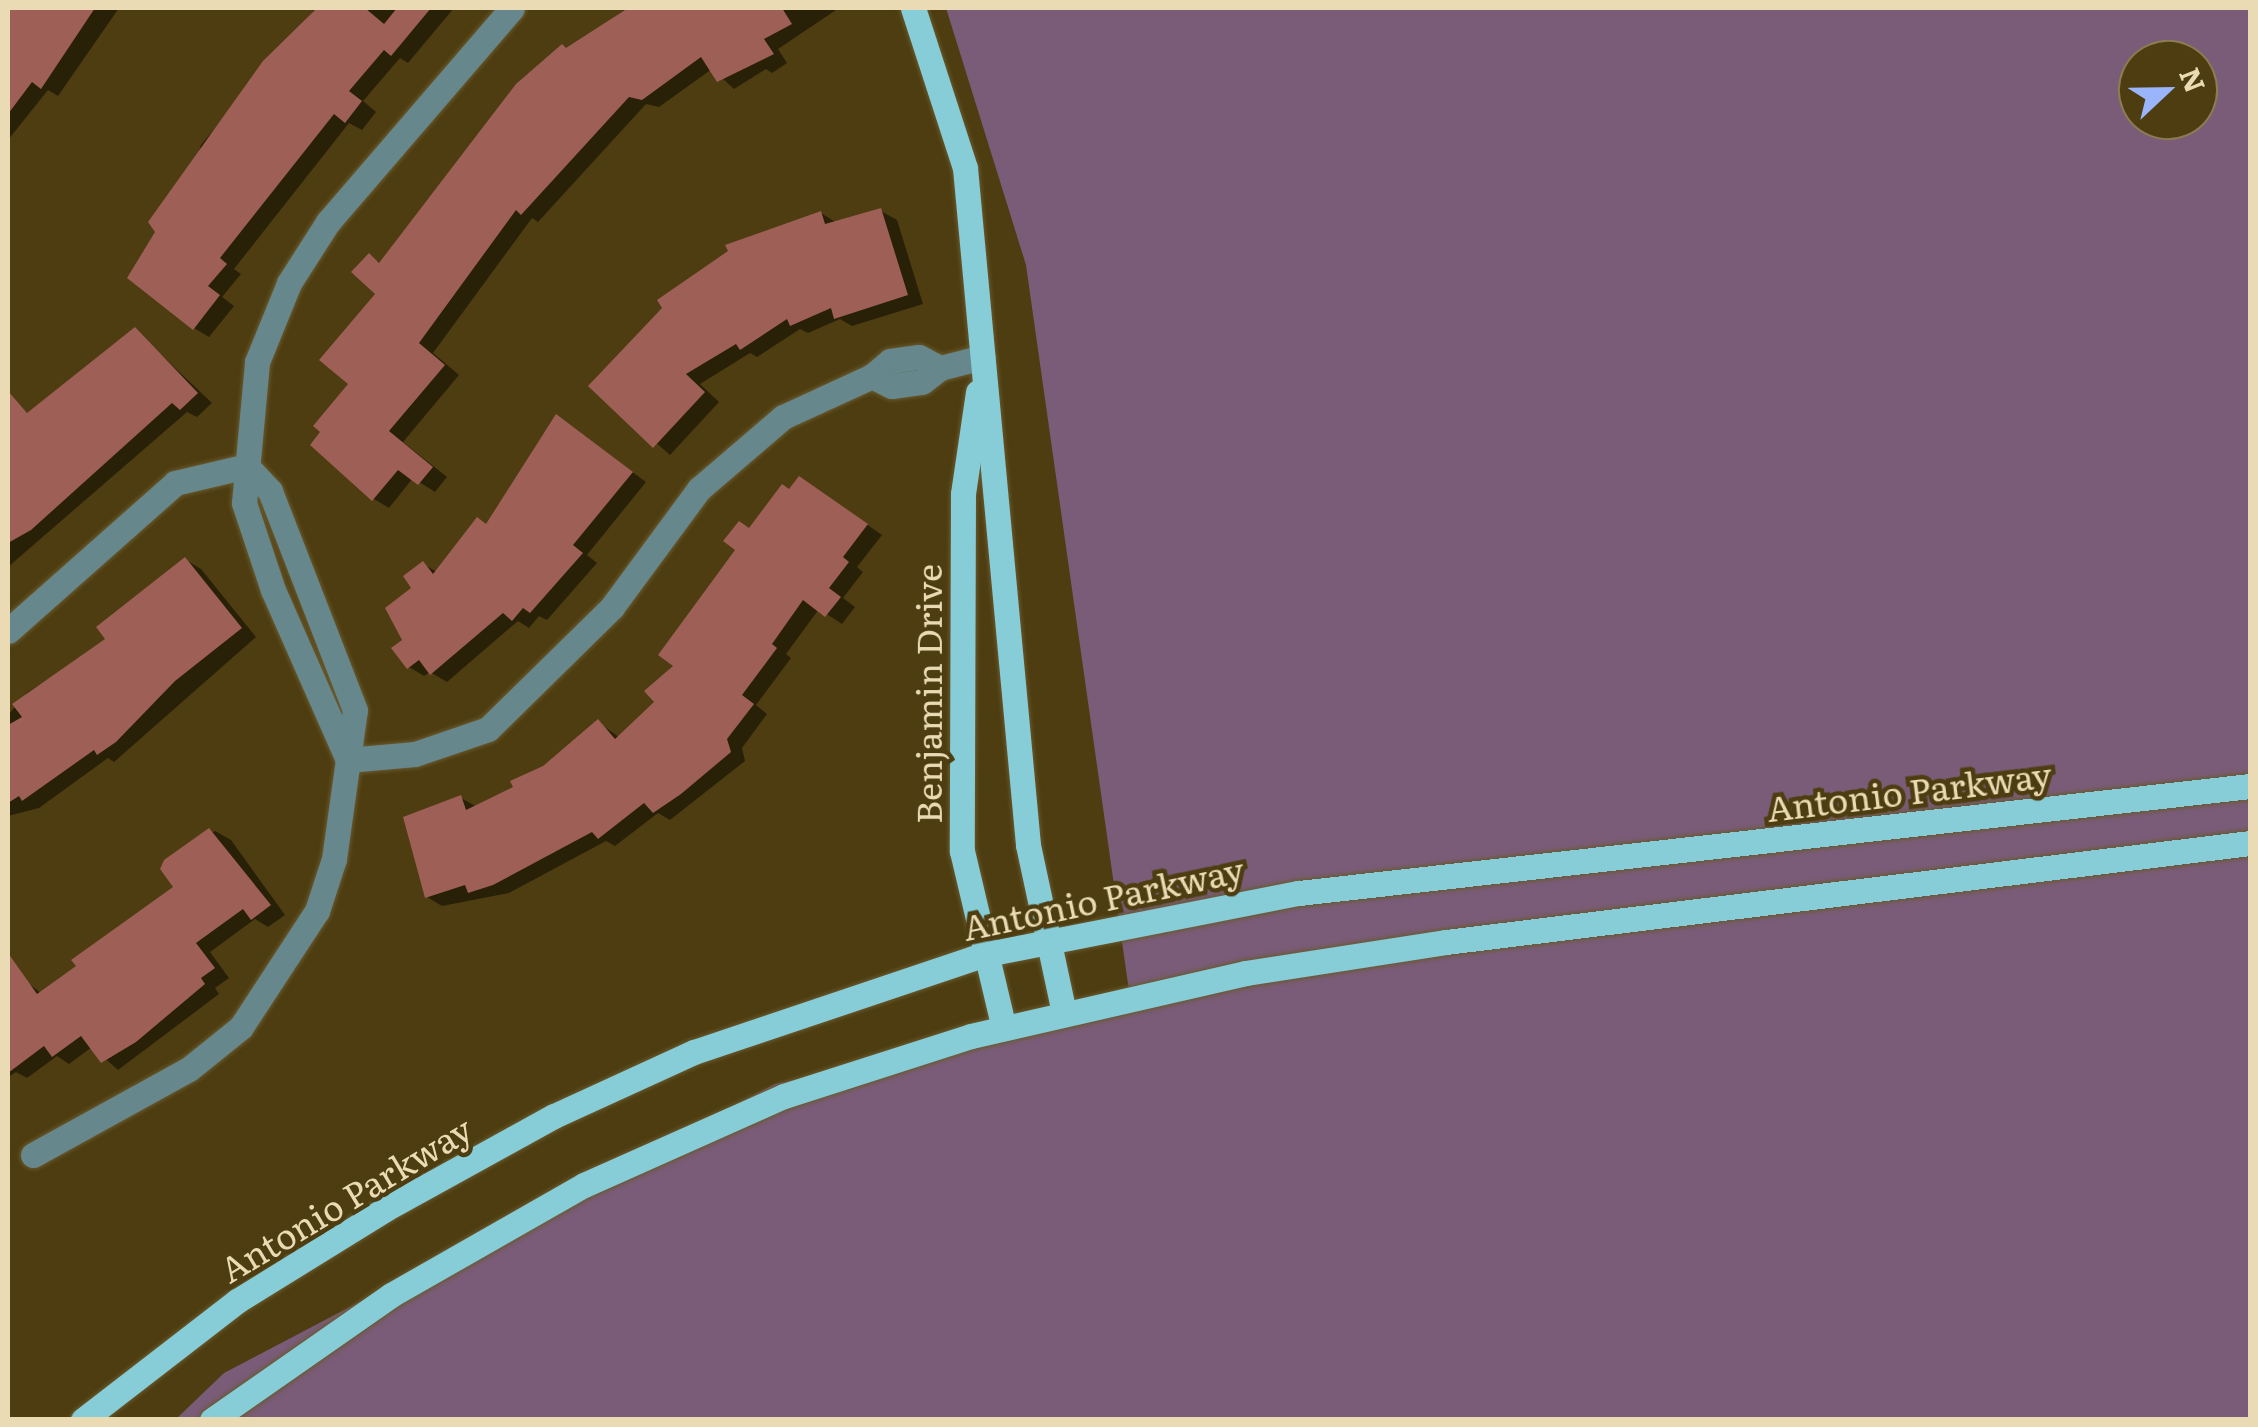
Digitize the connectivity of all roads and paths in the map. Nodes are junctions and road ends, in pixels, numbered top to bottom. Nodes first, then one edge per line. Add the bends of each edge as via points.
1 (512, 8) edge
2 (913, 8) edge
3 (983, 357) junction
4 (248, 466) junction
5 (8, 631) edge
6 (348, 760) junction
7 (2250, 786) edge
8 (2250, 843) edge
9 (1046, 940) junction
10 (982, 955) junction
11 (1064, 1012) junction
12 (1004, 1028) junction
13 (32, 1155) dead end
14 (83, 1420) edge
15 (212, 1420) edge

1 - 4 street via 366,174 289,283 257,362
2 - 3 main road, Benjamin Drive via 965,168
3 - 6 street via 940,368 922,382 892,386 872,376 783,417 699,489 612,607 488,729 416,754
3 - 9 main road, Benjamin Drive via 1028,845
3 - 10 main road, Benjamin Drive via 963,494 958,728 962,851
4 - 5 street via 175,484
4 - 6 street via 270,491 329,632 355,710
6 - 13 street via 334,859 317,911 241,1027 189,1069
7 - 9 main road, Antonio Parkway via 1299,893
8 - 11 main road via 1446,942
9 - 10 main road, Antonio Parkway
9 - 11 main road, Benjamin Drive
10 - 12 main road, Benjamin Drive
10 - 14 main road, Antonio Parkway via 712,1046 554,1116 386,1208 237,1301
11 - 12 main road
12 - 15 main road via 784,1096 584,1184 391,1295

